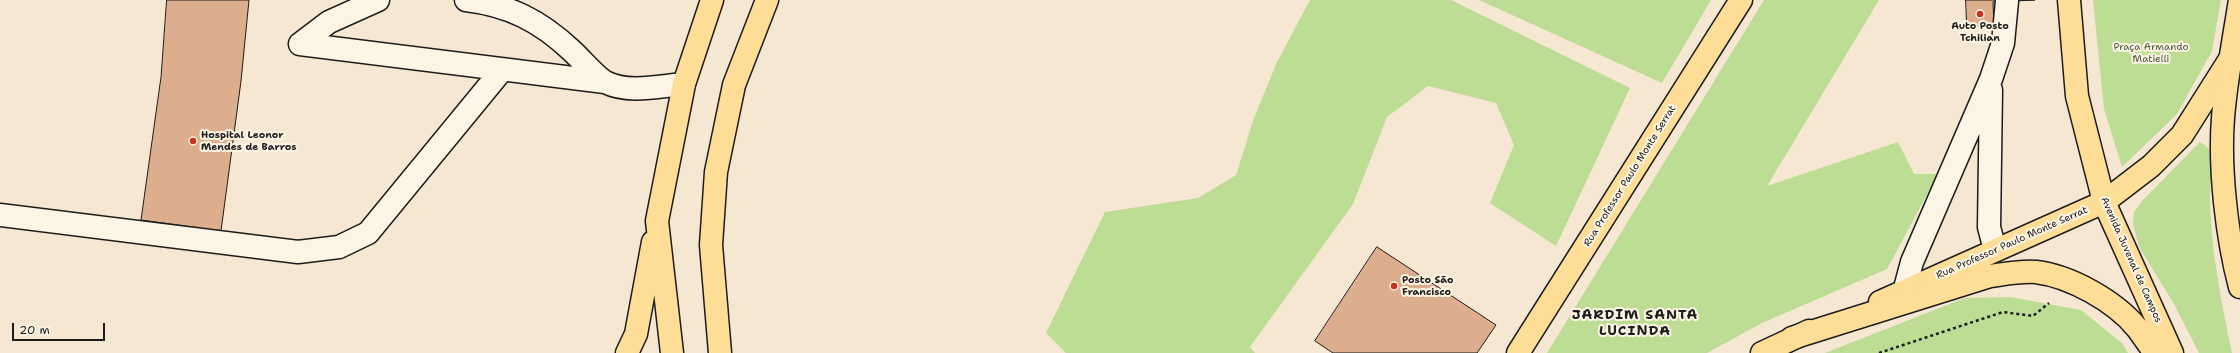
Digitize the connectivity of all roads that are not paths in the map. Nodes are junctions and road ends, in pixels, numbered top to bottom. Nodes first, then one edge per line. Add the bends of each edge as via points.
1 (378, 0) edge
2 (466, 0) edge
3 (712, 0) edge
4 (766, 0) edge
5 (1741, 0) edge
6 (2069, 0) edge
7 (2240, 0) edge
8 (2007, 1) dead end
9 (2232, 56) junction
10 (502, 70) junction
11 (1991, 79) junction
12 (605, 82) junction
13 (684, 84) junction
14 (2104, 202) junction
15 (0, 215) edge
16 (657, 221) junction
17 (1995, 250) junction
18 (2240, 287) edge
19 (1904, 292) junction
20 (1792, 338) junction
21 (627, 353) edge
22 (672, 353) edge
23 (720, 353) edge
24 (1518, 353) edge
25 (1762, 353) edge
26 (2155, 353) edge
27 (2172, 353) edge

1 - 10 lane via 329,22 300,44
2 - 12 lane via 486,2 525,16 556,36
3 - 13 main road
4 - 23 main road via 734,85 716,172 711,245
5 - 24 main road, Rua Professor Paulo Monte Serrat
6 - 14 main road, Avenida Juvenal de Campos via 2077,96
7 - 9 main road
8 - 11 lane via 2003,43
9 - 14 main road, Rua Professor Paulo Monte Serrat via 2182,135 2151,166
9 - 18 main road via 2223,118 2223,167
10 - 12 lane
10 - 15 lane via 368,233 339,247 298,252
11 - 17 lane via 1989,227
11 - 19 lane via 1912,262
12 - 13 lane via 630,89
13 - 16 main road
14 - 17 main road, Rua Professor Paulo Monte Serrat
14 - 27 main road, Avenida Juvenal de Campos
16 - 21 main road via 636,334
16 - 22 main road
17 - 19 main road, Rua Professor Paulo Monte Serrat
19 - 20 main road, Rua Professor Paulo Monte Serrat
20 - 25 main road, Rua Professor Paulo Monte Serrat
20 - 26 main road via 1990,276 2036,272 2056,276 2106,300 2136,327

